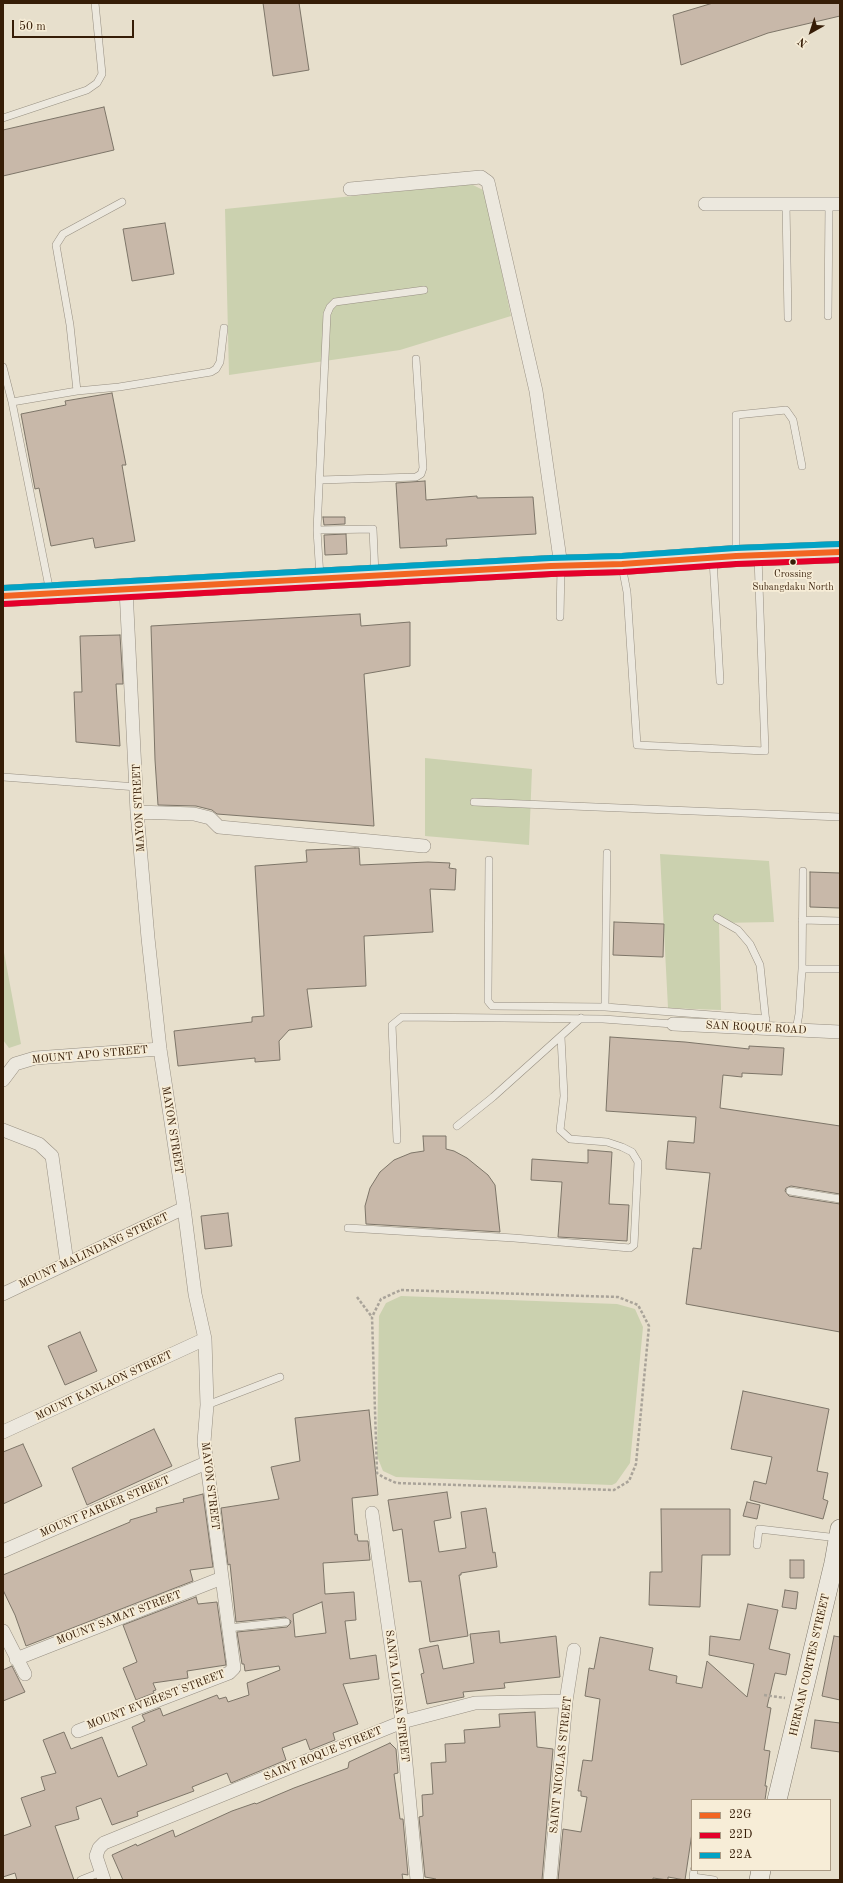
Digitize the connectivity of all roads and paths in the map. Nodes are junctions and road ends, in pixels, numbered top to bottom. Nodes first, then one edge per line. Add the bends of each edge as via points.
1 (95, 3) edge
2 (3, 118) edge
3 (350, 189) dead end
4 (122, 202) dead end
5 (706, 204) dead end
6 (786, 204) junction
7 (834, 204) edge
8 (424, 290) dead end
9 (828, 316) dead end
10 (788, 318) dead end
11 (224, 328) dead end
12 (416, 359) dead end
13 (3, 367) edge
14 (78, 390) junction
15 (12, 402) junction
16 (802, 466) dead end
17 (320, 480) junction
18 (317, 530) junction
19 (840, 552) edge
20 (758, 555) junction
21 (736, 556) junction
22 (713, 558) junction
23 (622, 564) junction
24 (561, 566) junction
25 (375, 576) junction
26 (320, 580) junction
27 (126, 589) junction
28 (50, 594) junction
29 (3, 596) edge
30 (560, 617) dead end
31 (720, 681) dead end
32 (3, 777) edge
33 (137, 787) junction
34 (474, 802) dead end
35 (138, 812) junction
36 (840, 817) edge
37 (424, 846) dead end
38 (607, 853) dead end
39 (489, 860) dead end
40 (803, 871) dead end
41 (717, 918) dead end
42 (802, 920) junction
43 (840, 921) edge
44 (802, 968) junction
45 (840, 969) edge
46 (605, 1008) junction
47 (581, 1018) junction
48 (673, 1024) joint
49 (766, 1024) junction
50 (796, 1030) junction
51 (840, 1032) edge
52 (561, 1037) junction
53 (160, 1050) junction
54 (3, 1080) edge
55 (456, 1126) dead end
56 (3, 1130) edge
57 (397, 1140) dead end
58 (790, 1191) dead end
59 (840, 1199) edge
60 (184, 1208) junction
61 (348, 1228) dead end
62 (66, 1263) junction
63 (3, 1294) edge
64 (357, 1297) dead end
65 (372, 1316) junction
66 (205, 1339) junction
67 (280, 1377) dead end
68 (207, 1405) junction
69 (3, 1432) edge
70 (206, 1462) junction
71 (372, 1513) dead end
72 (839, 1534) edge
73 (757, 1545) dead end
74 (3, 1551) edge
75 (837, 1563) edge
76 (222, 1578) junction
77 (286, 1622) dead end
78 (228, 1628) junction
79 (3, 1631) edge
80 (574, 1650) dead end
81 (16, 1659) junction
82 (234, 1668) joint
83 (25, 1674) dead end
84 (566, 1701) junction
85 (402, 1722) junction
86 (78, 1731) dead end
87 (778, 1799) edge
88 (694, 1871) edge
89 (103, 1876) edge
90 (81, 1880) edge
91 (417, 1880) edge
92 (550, 1880) edge
93 (714, 1880) edge

1 - 2 lane via 102,74 97,83 87,90
3 - 24 street via 481,177 488,182 536,390
4 - 14 lane via 62,234 56,245
5 - 6 street
6 - 7 street
6 - 10 lane
7 - 9 lane
8 - 17 lane via 335,302 330,307 327,314
11 - 14 lane via 220,362 211,372 119,387
12 - 17 lane via 424,468 421,474 416,477
13 - 15 lane
14 - 15 lane
15 - 28 lane
16 - 21 lane via 793,420 786,410 736,414
17 - 18 lane
18 - 25 lane via 373,529
18 - 26 lane
19 - 20 main road
20 - 21 main road
20 - 23 lane via 765,751 637,745 627,592
21 - 22 main road
22 - 23 main road
22 - 31 lane
23 - 24 main road
24 - 25 main road
24 - 30 lane
25 - 26 main road
26 - 27 main road
27 - 28 main road
27 - 33 street, MAYON STREET
28 - 29 main road
32 - 33 lane
33 - 35 street, MAYON STREET
34 - 36 lane
35 - 37 street via 194,814 210,818 219,827
35 - 53 street, MAYON STREET
38 - 46 lane
39 - 46 lane via 488,1001 492,1006
40 - 42 lane
41 - 49 lane via 738,930 750,944 760,965
42 - 43 lane
42 - 44 lane
44 - 45 lane
44 - 50 lane
46 - 49 lane
47 - 48 lane
47 - 52 lane
47 - 57 lane via 402,1017 392,1024
48 - 49 street, SAN ROQUE ROAD
49 - 50 street, SAN ROQUE ROAD
50 - 51 street, SAN ROQUE ROAD
52 - 55 lane
52 - 61 lane via 564,1096 560,1130 570,1139 607,1142 632,1152 638,1162 634,1245 630,1248
53 - 54 street, MOUNT APO STREET via 36,1058 15,1064
53 - 60 street, MAYON STREET
56 - 62 street via 38,1144 52,1156
58 - 59 lane
60 - 62 street, MOUNT MALINDANG STREET
60 - 66 street, MAYON STREET via 195,1294
62 - 63 street, MOUNT MALINDANG STREET
64 - 65 path
65 - 65 path via 381,1299 401,1290 618,1297 638,1305 649,1326 636,1464 629,1481 614,1490 396,1483 382,1478 377,1473
66 - 68 street, MAYON STREET
66 - 69 street, MOUNT KANLAON STREET
67 - 68 lane
68 - 70 street, MAYON STREET via 204,1442
70 - 74 street, MOUNT PARKER STREET
70 - 76 street, MAYON STREET
71 - 85 street, SANTA LOUISA STREET
72 - 73 lane via 759,1529
72 - 75 main road, HERNAN CORTES STREET
75 - 87 main road, HERNAN CORTES STREET
76 - 78 street, MAYON STREET
76 - 81 street, MOUNT SAMAT STREET
77 - 78 lane
78 - 82 street, MAYON STREET
79 - 81 street
80 - 84 street, SAINT NICOLAS STREET
81 - 83 street
82 - 86 street, MOUNT EVEREST STREET via 229,1673
84 - 85 street, SAINT ROQUE STREET via 475,1703
84 - 92 street, SAINT NICOLAS STREET
85 - 89 street, SAINT ROQUE STREET via 104,1843 96,1856
85 - 91 street, SANTA LOUISA STREET
88 - 93 lane via 693,1877
89 - 90 lane

